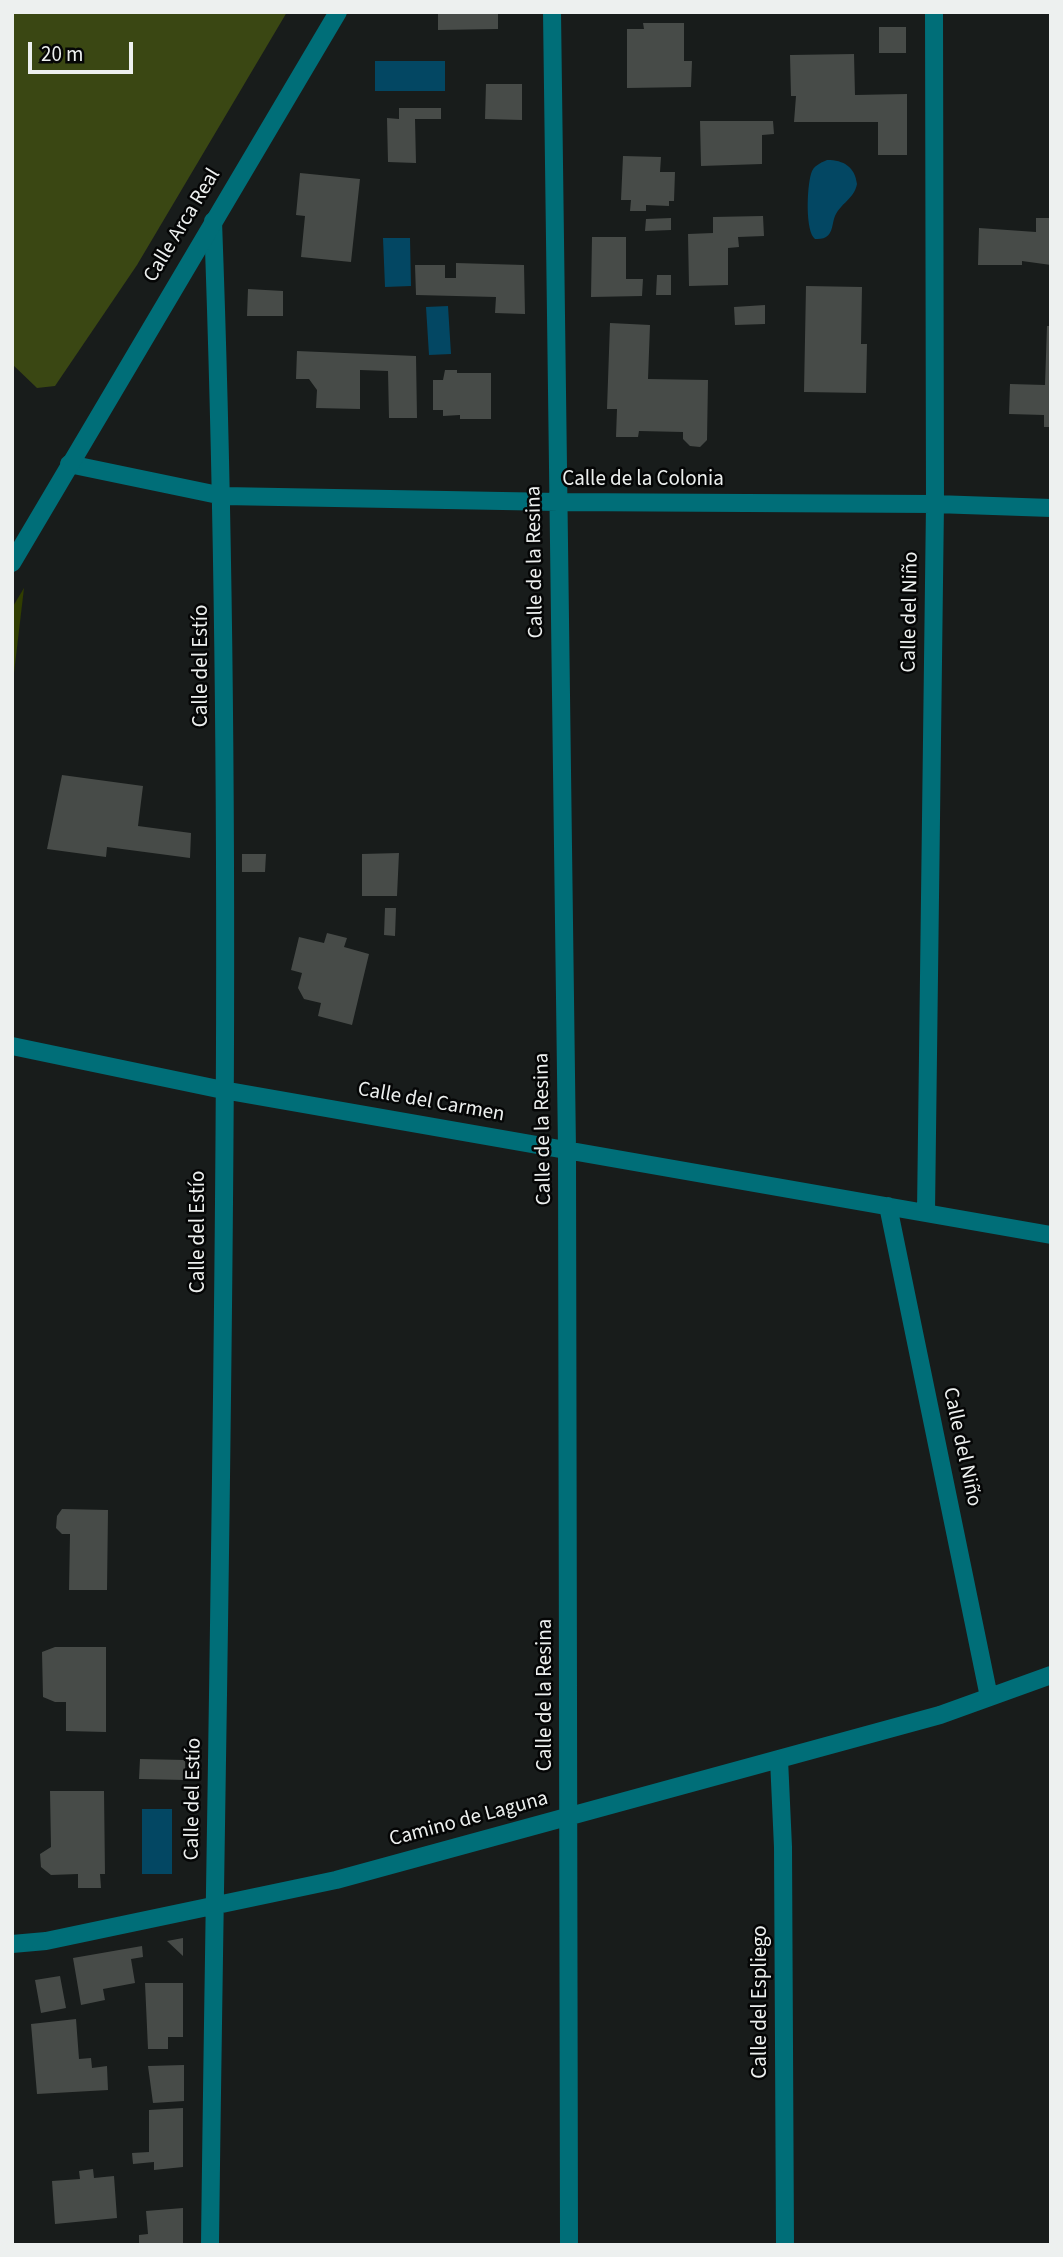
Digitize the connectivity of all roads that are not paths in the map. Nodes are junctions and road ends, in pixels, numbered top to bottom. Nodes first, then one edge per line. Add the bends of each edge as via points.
1 (338, 12) edge
2 (552, 12) edge
3 (934, 12) edge
4 (213, 220) junction
5 (69, 464) junction
6 (223, 496) junction
7 (558, 502) junction
8 (935, 504) junction
9 (1051, 508) edge
10 (12, 564) edge
11 (12, 1046) edge
12 (223, 1090) junction
13 (567, 1149) junction
14 (888, 1206) junction
15 (926, 1212) junction
16 (1051, 1236) edge
17 (1051, 1675) edge
18 (989, 1697) junction
19 (779, 1759) junction
20 (569, 1816) junction
21 (214, 1907) junction
22 (12, 1944) edge
23 (210, 2245) edge
24 (569, 2245) edge
25 (785, 2245) edge

1 - 4 street, Calle Arca Real
2 - 7 street, Calle de la Resina
3 - 8 street, Calle del Niño
4 - 5 street, Calle Arca Real
4 - 6 street, Calle del Estío
5 - 6 street, Calle de la Colonia
5 - 10 street, Calle Arca Real
6 - 7 street, Calle de la Colonia
6 - 12 street, Calle del Estío
7 - 8 street, Calle de la Colonia
7 - 13 street, Calle de la Resina
8 - 9 street, Calle de la Colonia
8 - 15 street, Calle del Niño
11 - 12 street, Calle del Carmen
12 - 13 street, Calle del Carmen
12 - 21 street, Calle del Estío
13 - 14 street, Calle del Carmen
13 - 20 street, Calle de la Resina
14 - 15 street, Calle del Carmen
14 - 18 street, Calle del Niño
15 - 16 street, Calle del Carmen
17 - 18 street, Camino de Laguna
18 - 19 street, Camino de Laguna
19 - 20 street, Camino de Laguna
19 - 25 street, Calle del Espliego
20 - 21 street, Camino de Laguna via 336,1880
20 - 24 street, Calle de la Resina
21 - 22 street, Camino de Laguna
21 - 23 street, Calle del Estío

